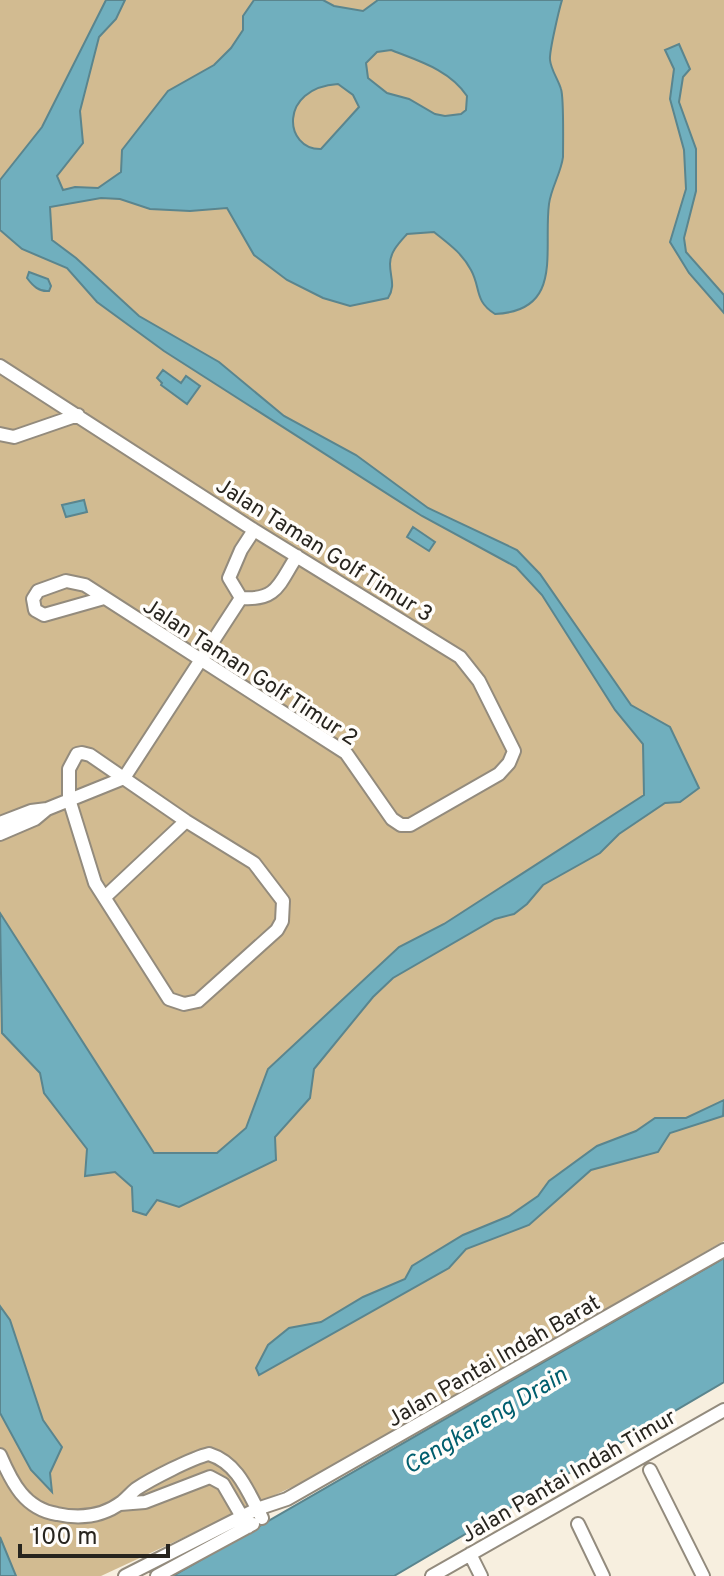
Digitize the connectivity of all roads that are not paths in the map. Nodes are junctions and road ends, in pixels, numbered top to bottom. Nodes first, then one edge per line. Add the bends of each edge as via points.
1 (0, 366) edge
2 (78, 415) junction
3 (0, 434) edge
4 (254, 530) junction
5 (297, 556) junction
6 (104, 598) junction
7 (241, 598) junction
8 (201, 661) junction
9 (514, 751) joint
10 (124, 778) junction
11 (69, 799) junction
12 (47, 809) junction
13 (186, 821) junction
14 (0, 823) edge
15 (0, 834) edge
16 (105, 897) junction
17 (724, 1250) edge
18 (724, 1410) edge
19 (0, 1455) edge
20 (650, 1470) dead end
21 (120, 1504) junction
22 (260, 1513) junction
23 (245, 1521) junction
24 (578, 1524) dead end
25 (470, 1554) junction
26 (125, 1576) edge
27 (157, 1576) edge
28 (432, 1576) edge
29 (481, 1576) edge
30 (603, 1576) edge
31 (703, 1576) edge

1 - 2 street, Jalan Taman Golf Timur 3
2 - 3 street via 14,437
2 - 4 street, Jalan Taman Golf Timur 3
4 - 5 street, Jalan Taman Golf Timur 3
4 - 7 street via 229,578
5 - 7 street via 274,592 260,600
5 - 9 street, Jalan Taman Golf Timur 3 via 460,657 479,681
6 - 6 street, Jalan Taman Golf Timur 2 via 85,585 66,581 38,591 33,599 35,610 44,615
6 - 8 street, Jalan Taman Golf Timur 2
7 - 8 street
8 - 9 street, Jalan Taman Golf Timur 2 via 346,753 401,825 410,825 499,774
8 - 10 street
10 - 11 street
10 - 11 street via 90,755 77,754 69,769
10 - 13 street
11 - 12 street
11 - 16 street via 95,883
12 - 14 street
12 - 15 street
13 - 16 street
13 - 16 street via 254,863 283,901 277,930 198,1001 184,1004 169,999
17 - 22 street, Jalan Pantai Indah Barat
18 - 25 street, Jalan Pantai Indah Timur
19 - 21 street via 11,1480 41,1512 79,1518
20 - 31 street
21 - 22 street via 136,1489 209,1454 232,1467
21 - 23 street via 145,1502 210,1477 223,1484
22 - 23 street, Jalan Pantai Indah Barat
23 - 26 street, Jalan Pantai Indah Barat
23 - 27 street, Jalan Pantai Indah Barat
24 - 30 street
25 - 28 street, Jalan Pantai Indah Timur
25 - 29 street

